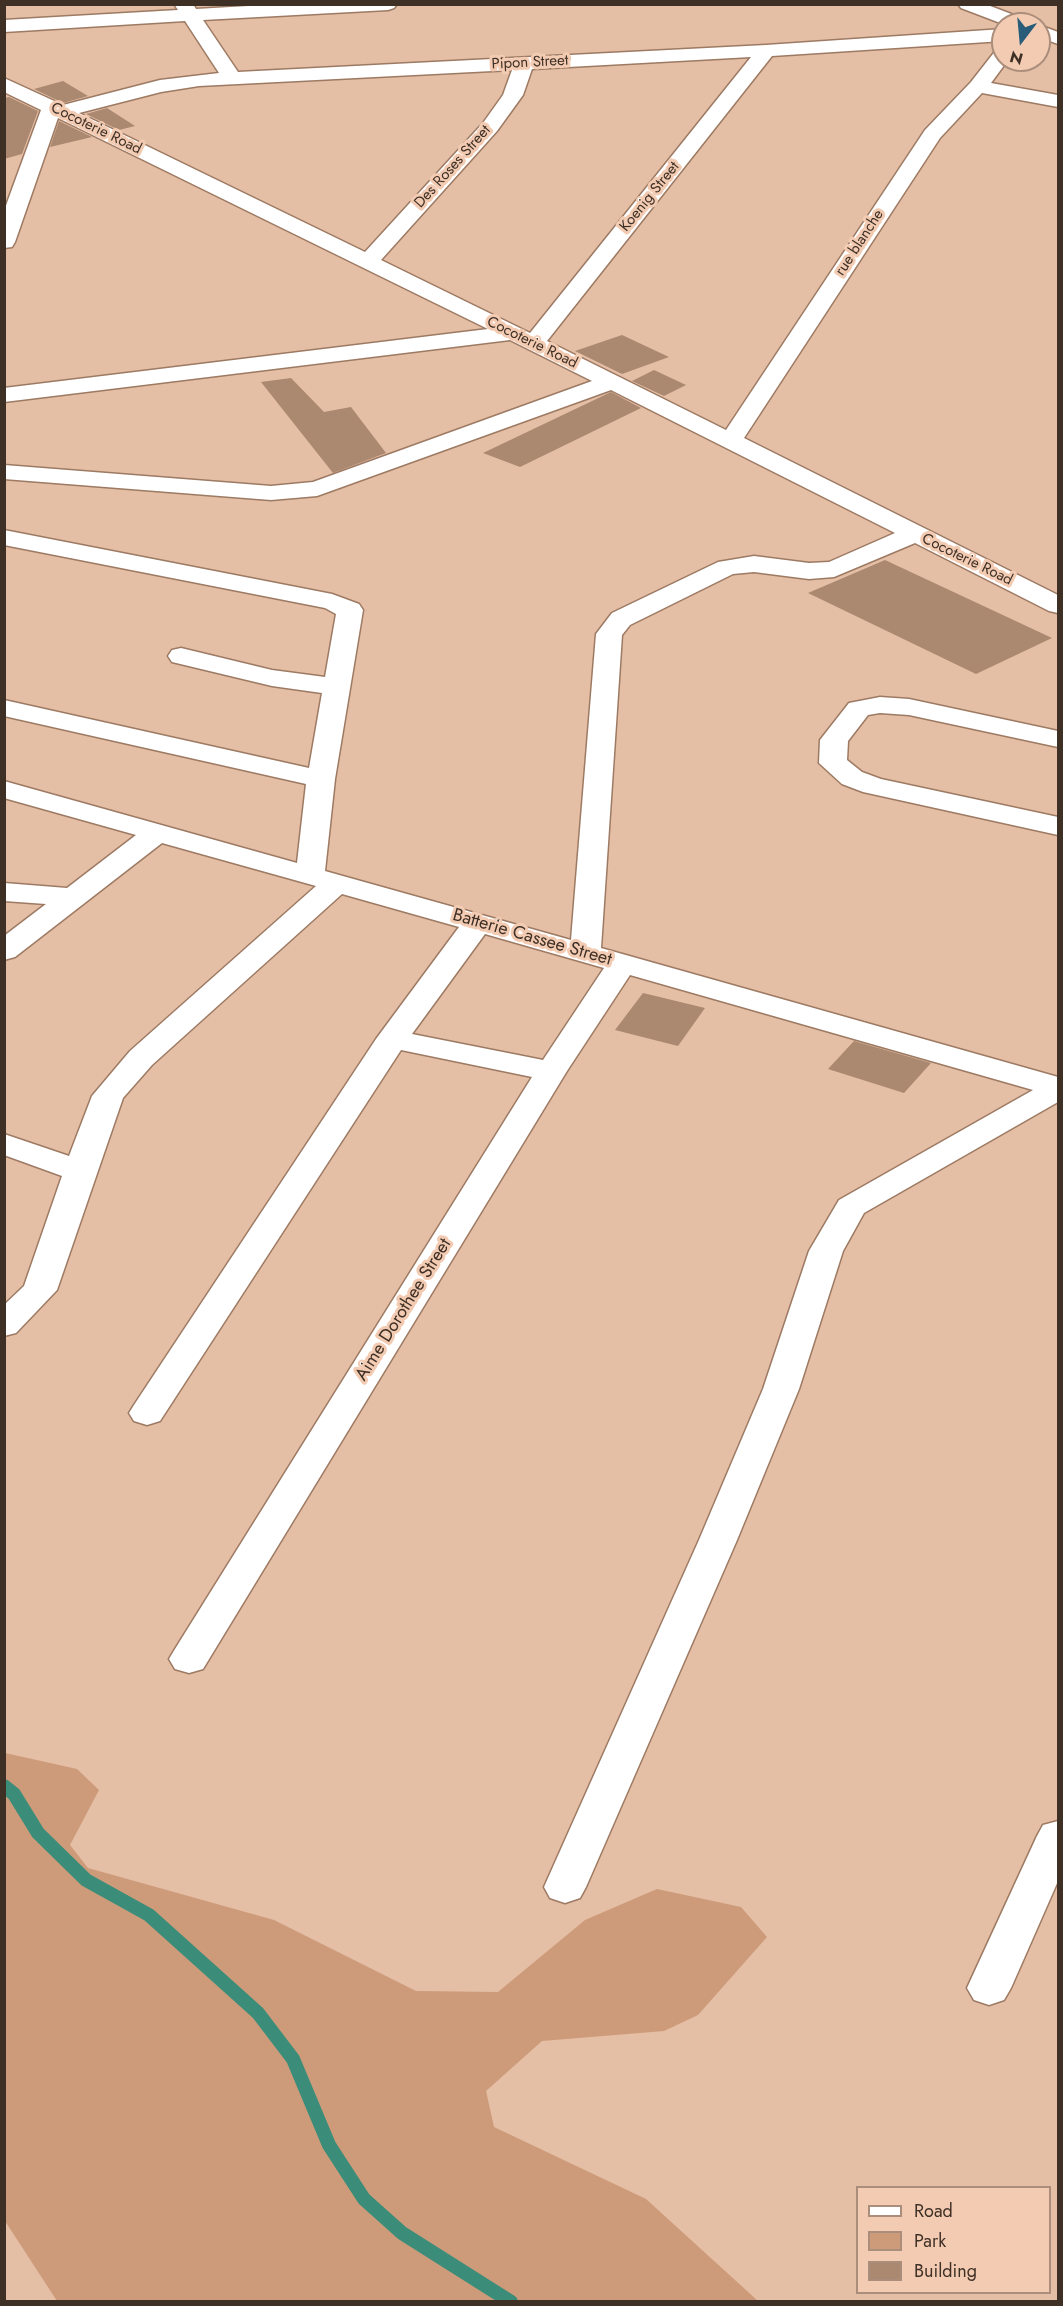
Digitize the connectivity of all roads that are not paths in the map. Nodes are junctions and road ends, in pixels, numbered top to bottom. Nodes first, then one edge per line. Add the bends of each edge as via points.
1 (388, 4) edge
2 (967, 4) edge
3 (187, 10) edge
4 (991, 13) edge
5 (4, 26) edge
6 (991, 36) edge
7 (766, 51) junction
8 (524, 63) junction
9 (991, 69) edge
10 (233, 79) junction
11 (4, 84) edge
12 (978, 86) junction
13 (1059, 101) edge
14 (57, 110) junction
15 (4, 242) edge
16 (368, 262) junction
17 (511, 333) junction
18 (534, 343) junction
19 (612, 382) junction
20 (4, 395) edge
21 (730, 441) junction
22 (4, 472) edge
23 (915, 534) junction
24 (4, 537) edge
25 (1059, 605) edge
26 (181, 656) dead end
27 (337, 687) junction
28 (4, 708) edge
29 (1059, 739) edge
30 (321, 779) junction
31 (4, 789) edge
32 (1059, 826) edge
33 (158, 832) junction
34 (323, 879) junction
35 (4, 892) edge
36 (75, 897) junction
37 (478, 923) junction
38 (4, 951) edge
39 (585, 953) junction
40 (622, 964) junction
41 (392, 1039) junction
42 (551, 1071) junction
43 (1059, 1088) edge
44 (4, 1144) edge
45 (80, 1171) junction
46 (4, 1325) edge
47 (147, 1413) dead end
48 (189, 1659) dead end
49 (1059, 1836) edge
50 (565, 1887) dead end
51 (989, 1988) dead end

1 - 3 street
2 - 4 street
3 - 5 street
3 - 10 street
6 - 7 street, Pipon Street
7 - 8 street, Pipon Street
7 - 18 street, Koenig Street
8 - 10 street, Pipon Street
8 - 16 street, Des Roses Street via 513,95 490,127
9 - 12 street, rue blanche
10 - 14 street, Pipon Street via 160,86
11 - 14 street, Cocoterie Road
12 - 13 street
12 - 21 street, rue blanche via 932,134
14 - 15 street
14 - 16 street, Cocoterie Road
16 - 17 street, Cocoterie Road
17 - 18 street, Cocoterie Road
17 - 20 street
18 - 19 street, Cocoterie Road
19 - 21 street, Cocoterie Road
19 - 22 street via 316,489 271,493
21 - 23 street, Cocoterie Road
23 - 25 street, Cocoterie Road
23 - 39 street via 834,569 809,571 754,564 727,567 621,619 609,634
24 - 27 street via 343,605 350,610
26 - 27 street via 272,678
27 - 30 street
28 - 30 street
29 - 32 street via 909,707 880,705 859,709 834,740 833,764 852,778 873,786
30 - 34 street
31 - 33 street, Batterie Cassee Street
33 - 34 street, Batterie Cassee Street
33 - 36 street
34 - 37 street, Batterie Cassee Street
34 - 45 street via 141,1058 108,1096
35 - 36 street
36 - 38 street
37 - 39 street, Batterie Cassee Street
37 - 41 street
39 - 40 street, Batterie Cassee Street
40 - 42 street, Aime Dorothee Street
40 - 43 street, Batterie Cassee Street
41 - 42 street
41 - 47 street
42 - 48 street, Aime Dorothee Street
43 - 50 street via 851,1207 826,1251 781,1389 718,1540
44 - 45 street
45 - 46 street via 39,1290
49 - 51 street

